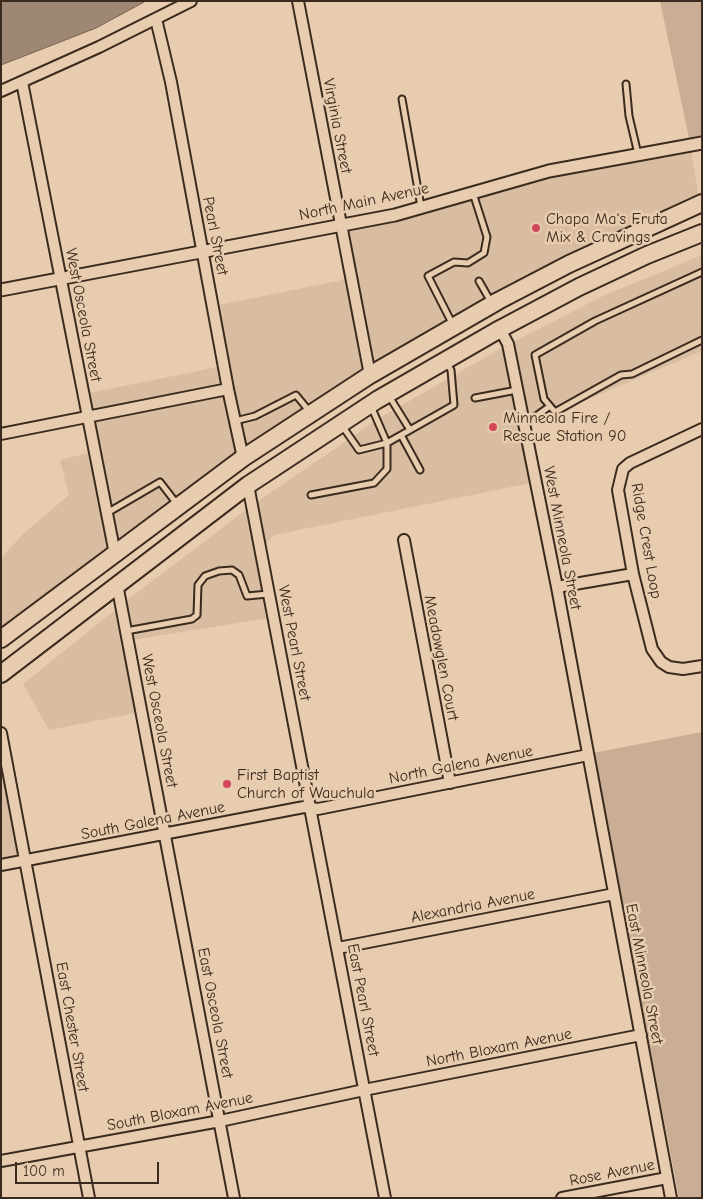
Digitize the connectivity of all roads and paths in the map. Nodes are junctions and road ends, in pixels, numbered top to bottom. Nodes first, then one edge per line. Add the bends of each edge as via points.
1 (191, 1) edge
2 (298, 1) edge
3 (156, 19) junction
4 (22, 82) junction
5 (626, 84) dead end
6 (1, 90) edge
7 (402, 99) dead end
8 (702, 143) edge
9 (638, 155) junction
10 (473, 193) junction
11 (702, 202) edge
12 (421, 208) junction
13 (341, 225) junction
14 (702, 233) edge
15 (204, 251) junction
16 (702, 272) edge
17 (61, 278) junction
18 (479, 281) dead end
19 (1, 290) edge
20 (492, 304) junction
21 (454, 326) junction
22 (500, 329) junction
23 (702, 340) edge
24 (445, 360) junction
25 (370, 375) junction
26 (228, 389) junction
27 (518, 390) junction
28 (387, 394) junction
29 (475, 398) dead end
30 (370, 404) junction
31 (550, 406) junction
32 (310, 412) junction
33 (87, 416) junction
34 (235, 421) junction
35 (340, 423) junction
36 (525, 424) junction
37 (702, 429) edge
38 (410, 430) junction
39 (1, 434) edge
40 (278, 434) junction
41 (401, 435) junction
42 (387, 443) junction
43 (243, 458) junction
44 (420, 470) dead end
45 (248, 485) junction
46 (311, 495) dead end
47 (179, 506) junction
48 (213, 511) junction
49 (107, 514) junction
50 (404, 540) dead end
51 (115, 554) junction
52 (633, 574) junction
53 (117, 584) junction
54 (558, 587) junction
55 (269, 593) junction
56 (126, 631) junction
57 (1, 639) edge
58 (702, 666) edge
59 (1, 674) edge
60 (1, 733) edge
61 (588, 755) junction
62 (450, 783) junction
63 (311, 807) junction
64 (165, 834) junction
65 (25, 861) junction
66 (1, 866) edge
67 (614, 894) junction
68 (338, 948) junction
69 (641, 1035) junction
70 (364, 1090) junction
71 (220, 1121) junction
72 (79, 1146) junction
73 (1, 1161) edge
74 (667, 1178) junction
75 (89, 1198) edge
76 (234, 1198) edge
77 (385, 1198) edge
78 (562, 1198) edge
79 (671, 1198) edge

1 - 3 street
2 - 13 street, Virginia Street
3 - 4 street
3 - 15 street, Pearl Street
4 - 6 street
4 - 17 street, West Osceola Street
5 - 9 lane
7 - 12 lane
8 - 9 street, North Main Avenue
9 - 10 street, North Main Avenue via 549,171
10 - 12 street, North Main Avenue
10 - 21 lane via 487,237 484,253 468,263 454,262 428,276
11 - 20 highway
12 - 13 street, North Main Avenue
13 - 15 street, North Main Avenue
13 - 25 street, Virginia Street
14 - 22 highway via 638,259
15 - 17 street, North Main Avenue
15 - 26 street, Pearl Street
16 - 31 lane via 595,322 536,355 544,399
17 - 19 street, North Main Avenue
17 - 33 street, West Osceola Street
18 - 20 lane
20 - 21 highway
21 - 25 highway
22 - 24 highway
22 - 27 street, West Minneola Street via 508,344
23 - 31 lane via 632,374 621,375 555,412
24 - 28 highway
24 - 38 lane via 451,370 454,405
25 - 32 highway
26 - 33 street
26 - 34 street, Pearl Street
27 - 29 lane
27 - 36 street, West Minneola Street
28 - 30 highway
28 - 38 lane
30 - 35 highway
30 - 42 lane
31 - 36 lane
32 - 34 lane via 296,395 255,416
32 - 40 highway
33 - 39 street
33 - 49 street, West Osceola Street
34 - 43 street, Pearl Street
35 - 42 lane via 359,450
35 - 45 highway
36 - 54 street, West Minneola Street
37 - 52 street, Ridge Crest Loop via 637,458 623,469 618,490
38 - 41 lane
40 - 43 highway
40 - 45 highway via 258,461
41 - 42 lane
41 - 44 lane
42 - 46 lane via 387,469 374,483
43 - 47 highway
43 - 48 highway via 233,481
45 - 48 highway
45 - 55 street, West Pearl Street
47 - 49 lane via 160,482
47 - 51 highway
48 - 53 highway
49 - 51 street, West Osceola Street
50 - 62 street, Meadowglen Court
51 - 57 highway
52 - 54 street
52 - 58 street, Ridge Crest Loop via 655,655 673,668
53 - 56 street, West Osceola Street
53 - 59 highway
54 - 61 street, West Minneola Street
55 - 56 lane via 247,596 239,575 232,570 219,571 205,576 198,585 197,615 192,619
55 - 63 street, West Pearl Street
56 - 64 street, West Osceola Street
60 - 65 street, East Chester Street
61 - 62 street, North Galena Avenue
61 - 67 street, East Minneola Street
62 - 63 street, North Galena Avenue via 318,809
63 - 64 street, South Galena Avenue
63 - 68 street, East Pearl Street
64 - 65 street, South Galena Avenue
64 - 71 street, East Osceola Street
65 - 66 street, South Galena Avenue
65 - 72 street, East Chester Street
67 - 68 street, Alexandria Avenue
67 - 69 street, East Minneola Street
68 - 70 street, East Pearl Street
69 - 70 street, North Bloxam Avenue
69 - 74 street, East Minneola Street
70 - 71 street, South Bloxam Avenue
70 - 77 street, East Pearl Street
71 - 72 street, South Bloxam Avenue
71 - 76 street, East Osceola Street
72 - 73 street, South Bloxam Avenue
72 - 75 street, East Chester Street
74 - 78 street, Rose Avenue
74 - 79 street, East Minneola Street

